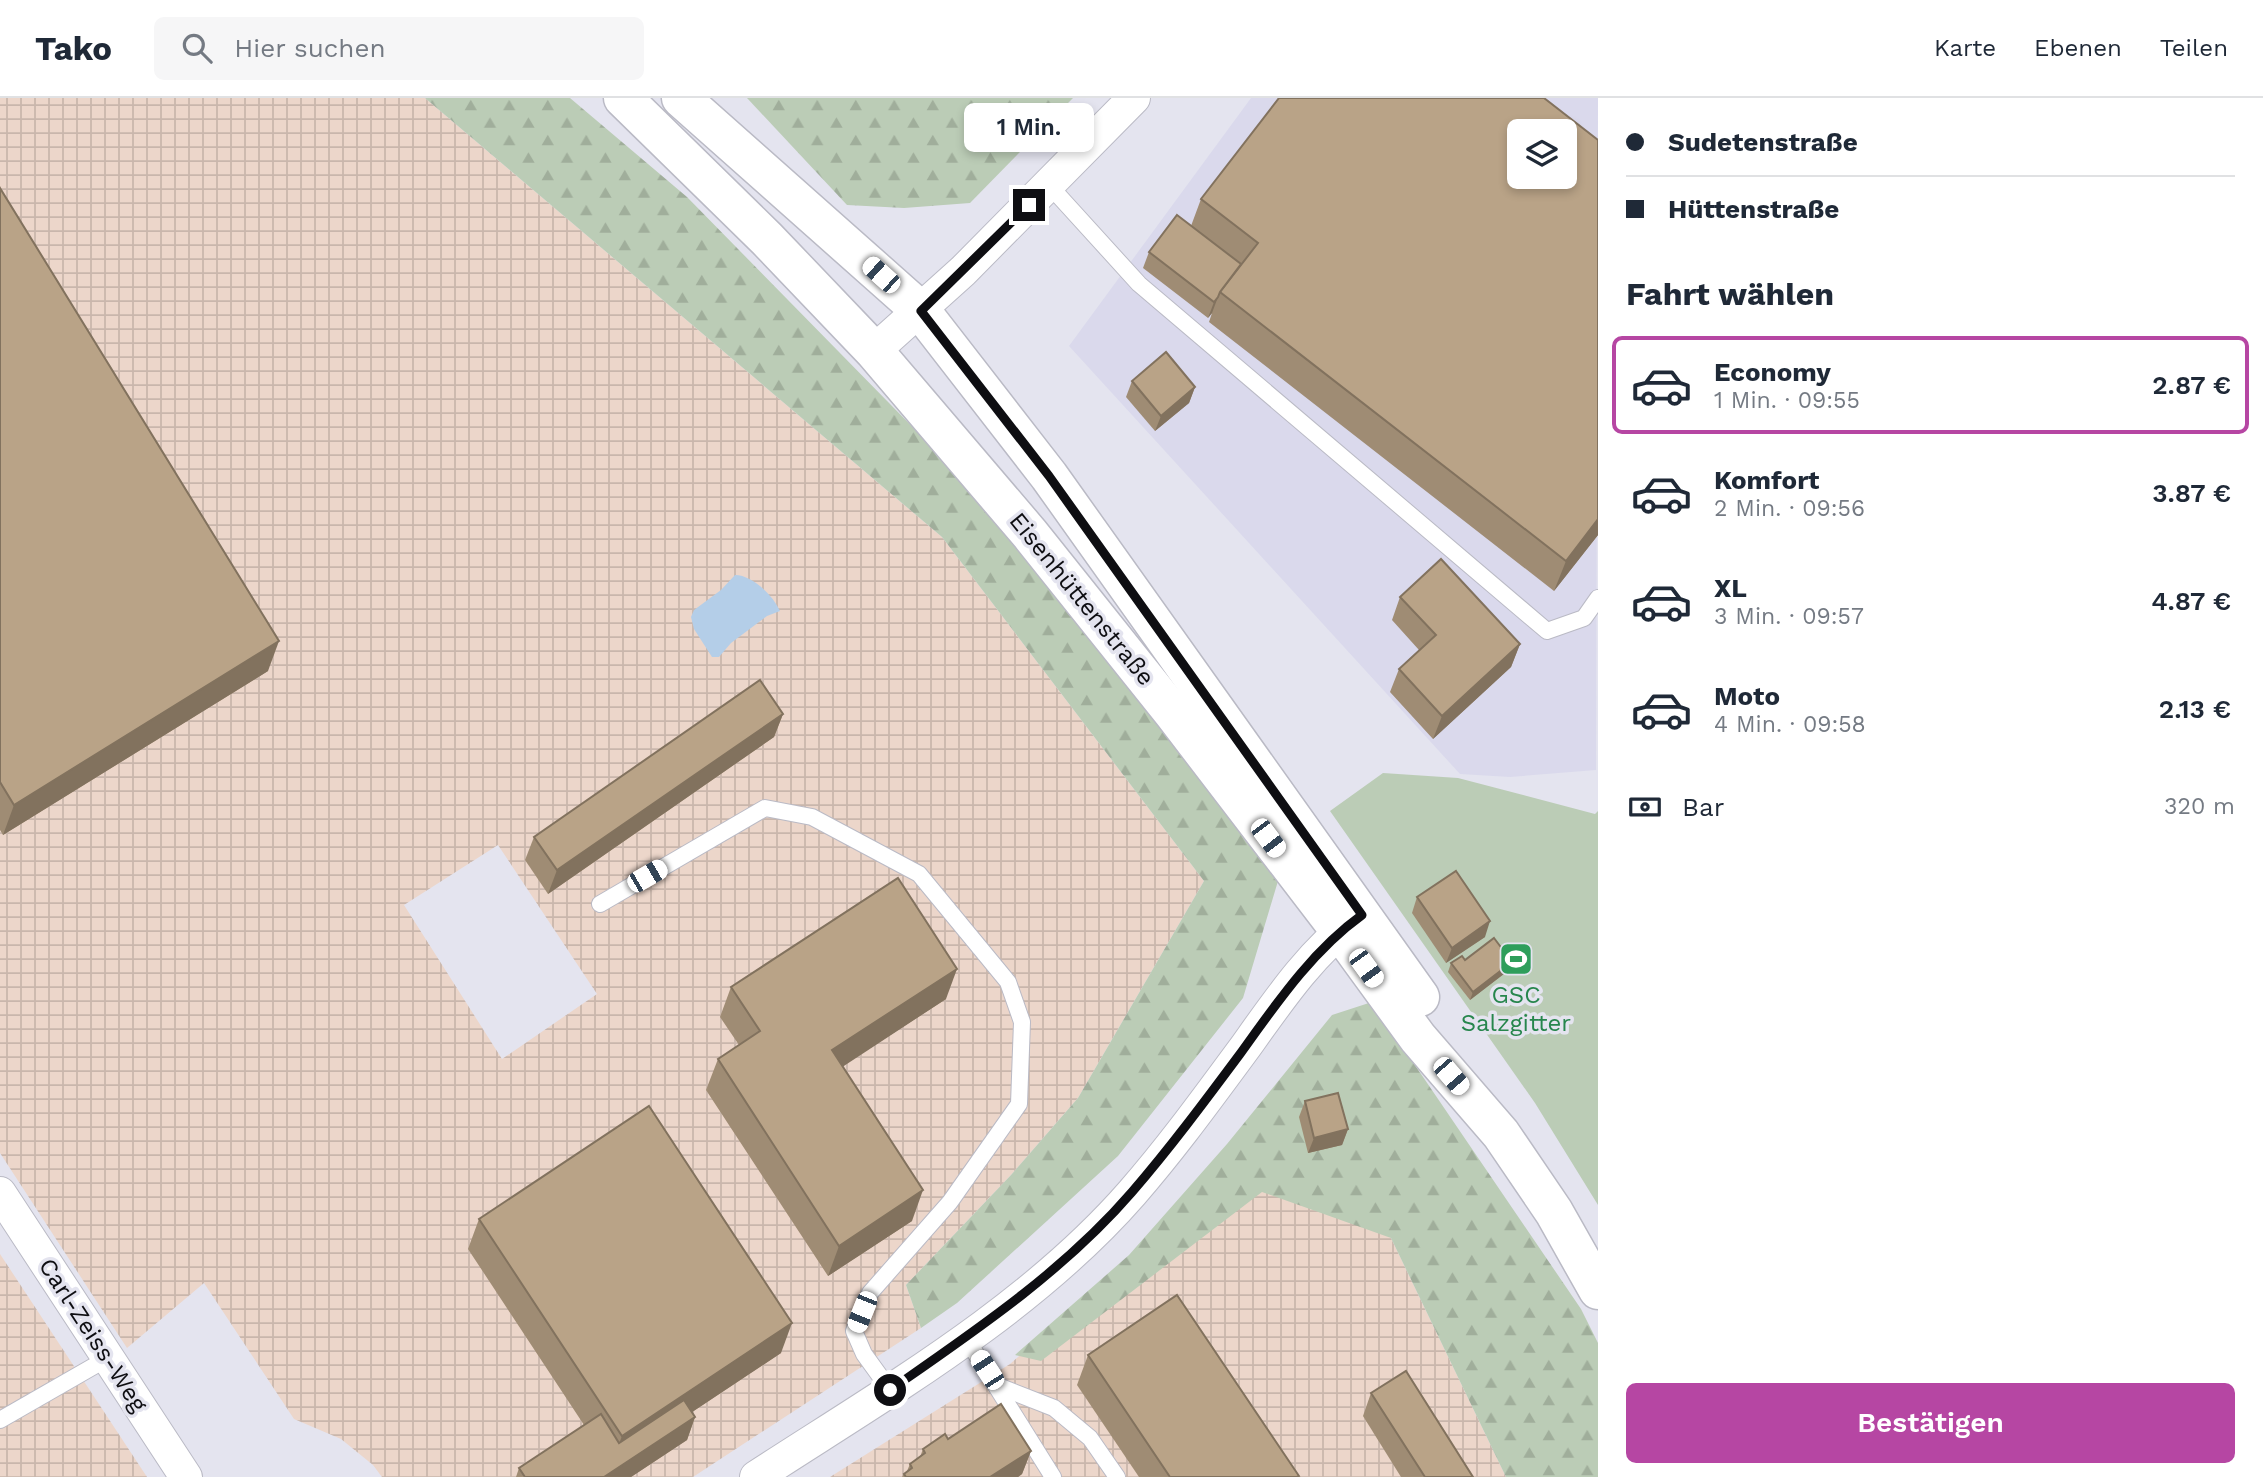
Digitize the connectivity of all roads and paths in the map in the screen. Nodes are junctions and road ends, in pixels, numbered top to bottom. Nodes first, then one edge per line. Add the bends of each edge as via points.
1 (623, 98) edge
2 (681, 98) edge
3 (1134, 98) edge
4 (1049, 185) junction
5 (921, 311) junction
6 (874, 351) junction
7 (1598, 598) edge
8 (600, 904) dead end
9 (1351, 923) junction
10 (0, 1193) edge
11 (1598, 1290) edge
12 (966, 1338) junction
13 (108, 1358) junction
14 (998, 1386) junction
15 (890, 1390) junction
16 (0, 1420) edge
17 (186, 1477) edge
18 (756, 1477) edge
19 (1052, 1477) edge
20 (1117, 1477) edge

1 - 6 street, Eisenhüttenstraße
2 - 5 street, Eisenhüttenstraße
3 - 4 street
4 - 5 street
4 - 7 lane via 1139,284 1547,631 1584,618
5 - 6 street
5 - 9 street, Eisenhüttenstraße via 1049,476
6 - 9 street, Eisenhüttenstraße
8 - 15 lane via 765,808 812,817 919,874 1009,982 1022,1022 1018,1104 950,1202 870,1293 854,1331
9 - 11 street, Eisenhüttenstraße via 1418,1038 1501,1134 1554,1212
9 - 12 street via 1288,989 1188,1125 1130,1194 1052,1269
10 - 13 street, Carl-Zeiss-Weg
12 - 14 lane
12 - 15 street
13 - 16 lane
13 - 17 street, Carl-Zeiss-Weg
14 - 19 lane
14 - 20 lane via 1054,1408 1090,1438
15 - 18 street

